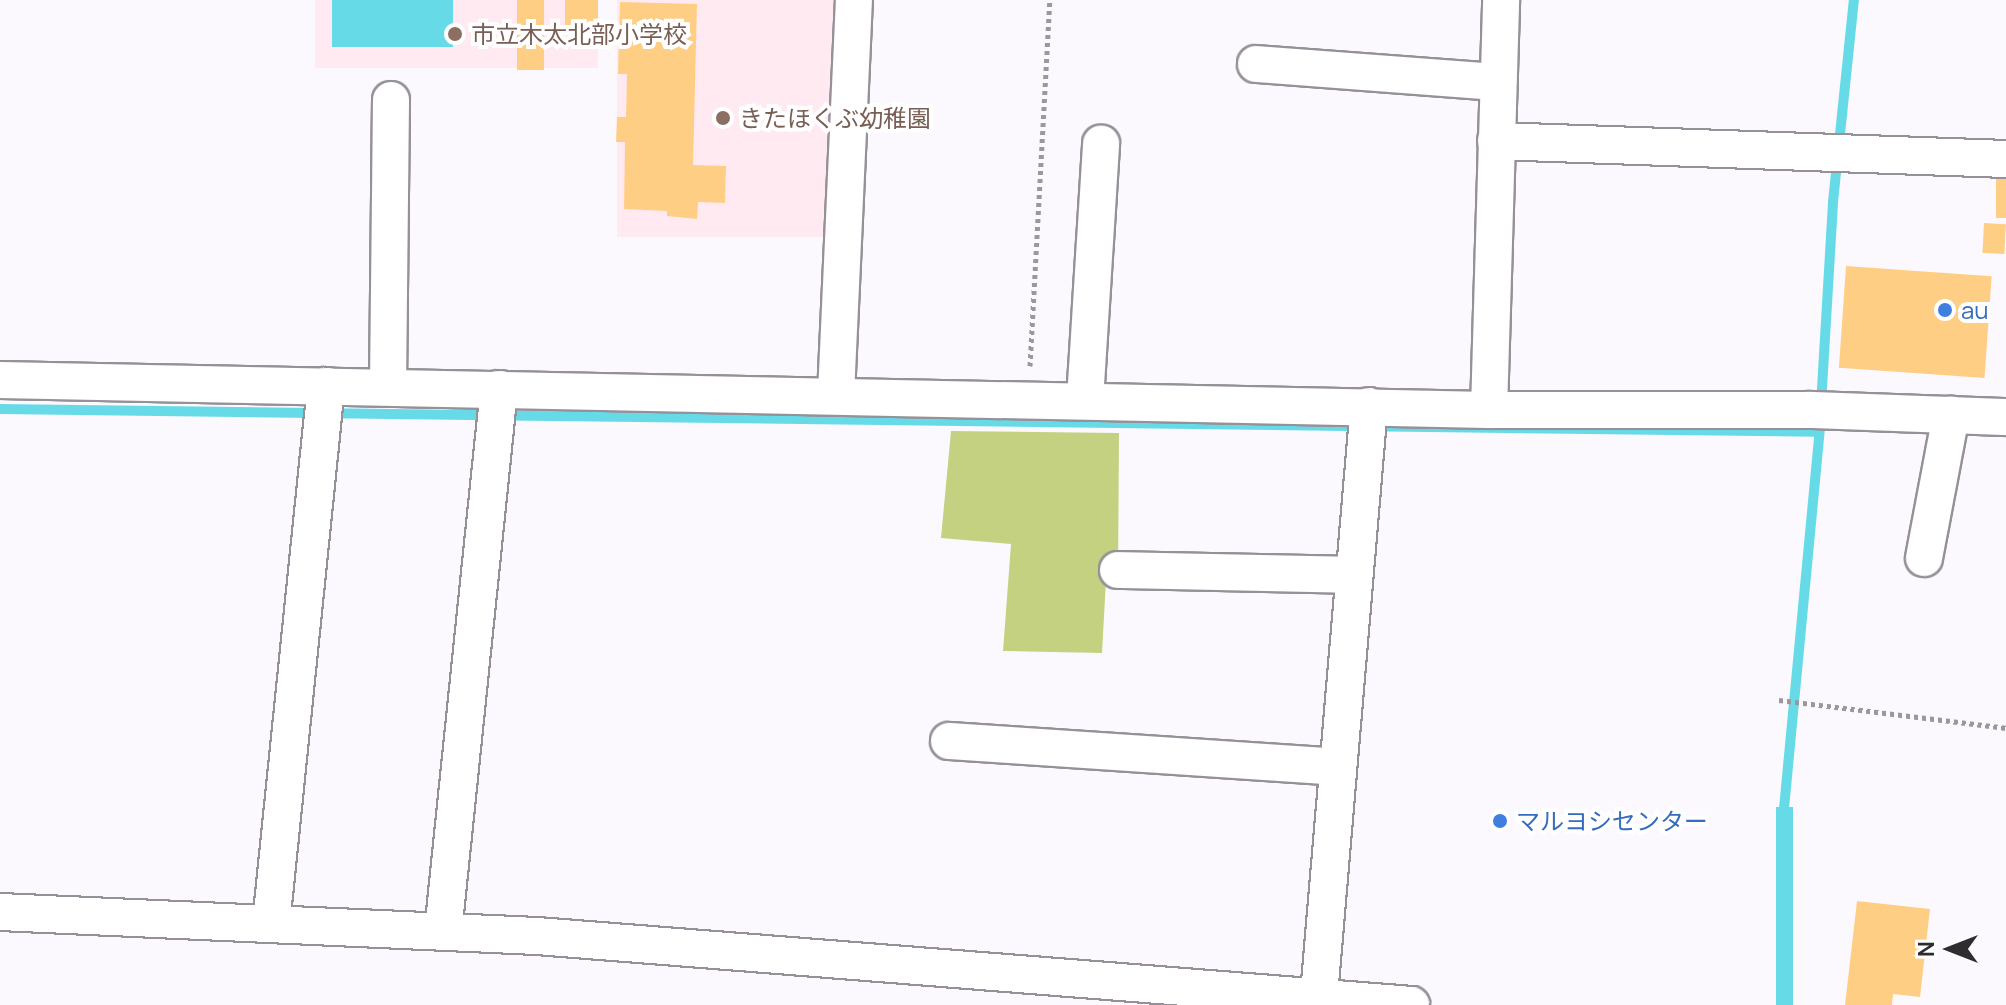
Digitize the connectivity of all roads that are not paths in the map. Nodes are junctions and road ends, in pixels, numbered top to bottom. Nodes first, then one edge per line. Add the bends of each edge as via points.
1 (854, 0) edge
2 (1501, 0) edge
3 (1256, 64) dead end
4 (1498, 82) junction
5 (391, 100) dead end
6 (1496, 141) junction
7 (1101, 143) dead end
8 (2006, 159) edge
9 (0, 380) edge
10 (326, 386) junction
11 (388, 387) junction
12 (499, 389) junction
13 (836, 395) junction
14 (1085, 400) junction
15 (1369, 406) junction
16 (1489, 410) junction
17 (1951, 415) junction
18 (2006, 417) edge
19 (1924, 558) dead end
20 (1118, 570) dead end
21 (1353, 575) junction
22 (949, 741) dead end
23 (1337, 767) junction
24 (0, 912) edge
25 (271, 924) junction
26 (443, 932) junction
27 (1319, 995) junction
28 (1411, 1005) edge

1 - 13 street
2 - 4 street
3 - 4 street
4 - 6 street
5 - 11 street
6 - 8 street
6 - 16 street
7 - 14 street
9 - 10 street
10 - 11 street
10 - 25 street
11 - 12 street
12 - 13 street
12 - 26 street
13 - 14 street
14 - 15 street
15 - 16 street
15 - 21 street
16 - 17 street
17 - 18 street
17 - 19 street
20 - 21 street
21 - 23 street
22 - 23 street
23 - 27 street
24 - 25 street
25 - 26 street
26 - 27 street
27 - 28 street

